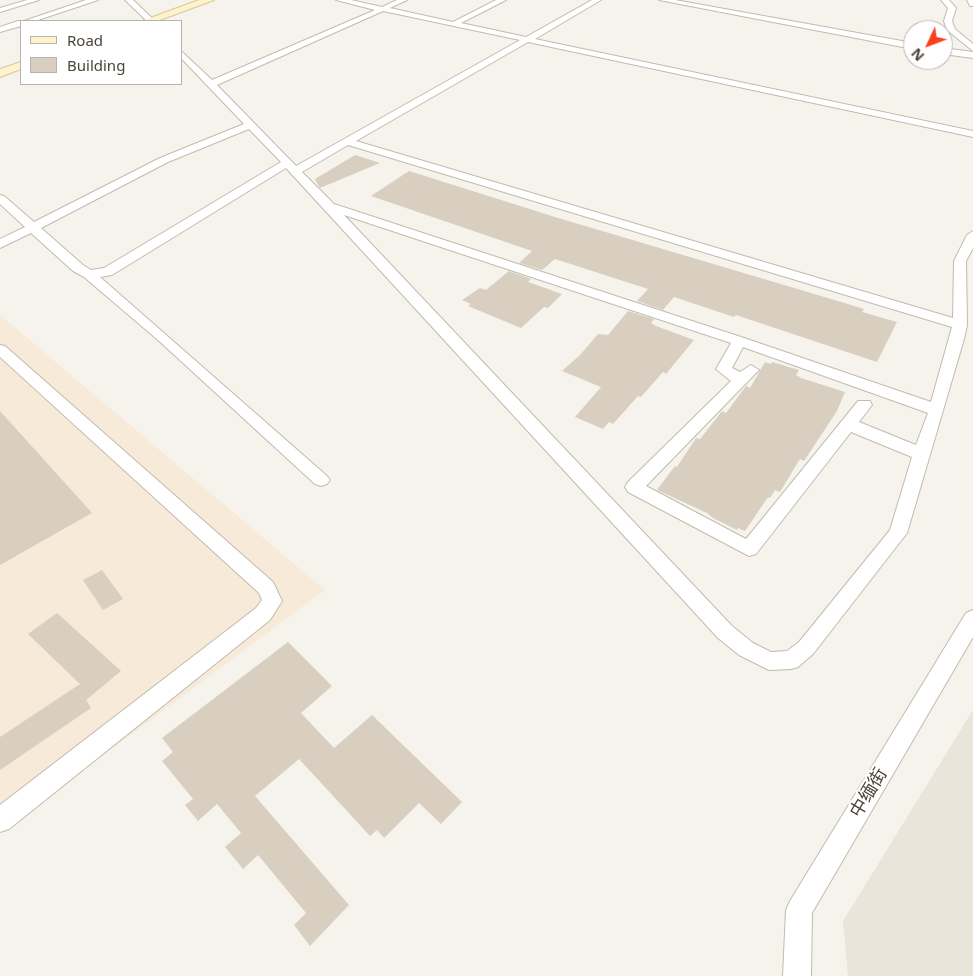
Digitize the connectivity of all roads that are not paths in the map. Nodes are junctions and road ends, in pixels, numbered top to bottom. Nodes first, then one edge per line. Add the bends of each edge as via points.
1 (35, 0) edge
2 (94, 0) edge
3 (129, 0) edge
4 (191, 0) edge
5 (209, 0) edge
6 (340, 0) edge
7 (403, 0) edge
8 (502, 0) edge
9 (597, 0) edge
10 (663, 0) edge
11 (944, 0) edge
12 (971, 0) edge
13 (973, 4) edge
14 (382, 9) junction
15 (0, 10) edge
16 (31, 20) edge
17 (148, 20) edge
18 (20, 23) edge
19 (454, 24) junction
20 (0, 30) edge
21 (527, 39) junction
22 (903, 44) edge
23 (973, 48) edge
24 (953, 52) edge
25 (182, 54) edge
26 (973, 55) edge
27 (20, 59) edge
28 (20, 65) edge
29 (0, 66) edge
30 (0, 73) edge
31 (211, 84) junction
32 (250, 125) junction
33 (973, 134) edge
34 (349, 142) junction
35 (291, 167) junction
36 (0, 198) edge
37 (328, 206) junction
38 (32, 227) junction
39 (973, 235) edge
40 (0, 244) edge
41 (89, 274) junction
42 (960, 325) junction
43 (739, 341) junction
44 (0, 349) edge
45 (864, 405) dead end
46 (938, 410) junction
47 (850, 425) junction
48 (921, 454) junction
49 (321, 480) dead end
50 (973, 619) edge
51 (0, 820) edge
52 (797, 976) edge

1 - 15 street
2 - 16 street
3 - 17 street
4 - 17 street
5 - 17 street
6 - 14 street
7 - 14 street
8 - 19 street
9 - 21 street
10 - 22 street
11 - 23 street via 952,8 948,21 951,30
12 - 13 street
14 - 19 street
14 - 31 street
18 - 20 street
19 - 21 street
21 - 33 street
21 - 34 street
24 - 26 street
25 - 31 street
27 - 29 street
28 - 30 street
31 - 32 street
32 - 35 street
32 - 38 street via 164,160
34 - 35 street
34 - 42 street
35 - 37 street
35 - 41 street via 106,272
36 - 38 street
37 - 43 street
37 - 48 street via 725,632 769,661 791,660 806,648 898,533
38 - 40 street
38 - 41 street
39 - 42 street via 960,261
41 - 49 street via 164,337
42 - 46 street
43 - 46 street
43 - 47 street via 724,369 746,375 634,487 749,549
44 - 51 street via 266,588 272,601 263,614
45 - 47 street
46 - 48 street
47 - 48 street
50 - 52 street, 中缅街 via 799,910

